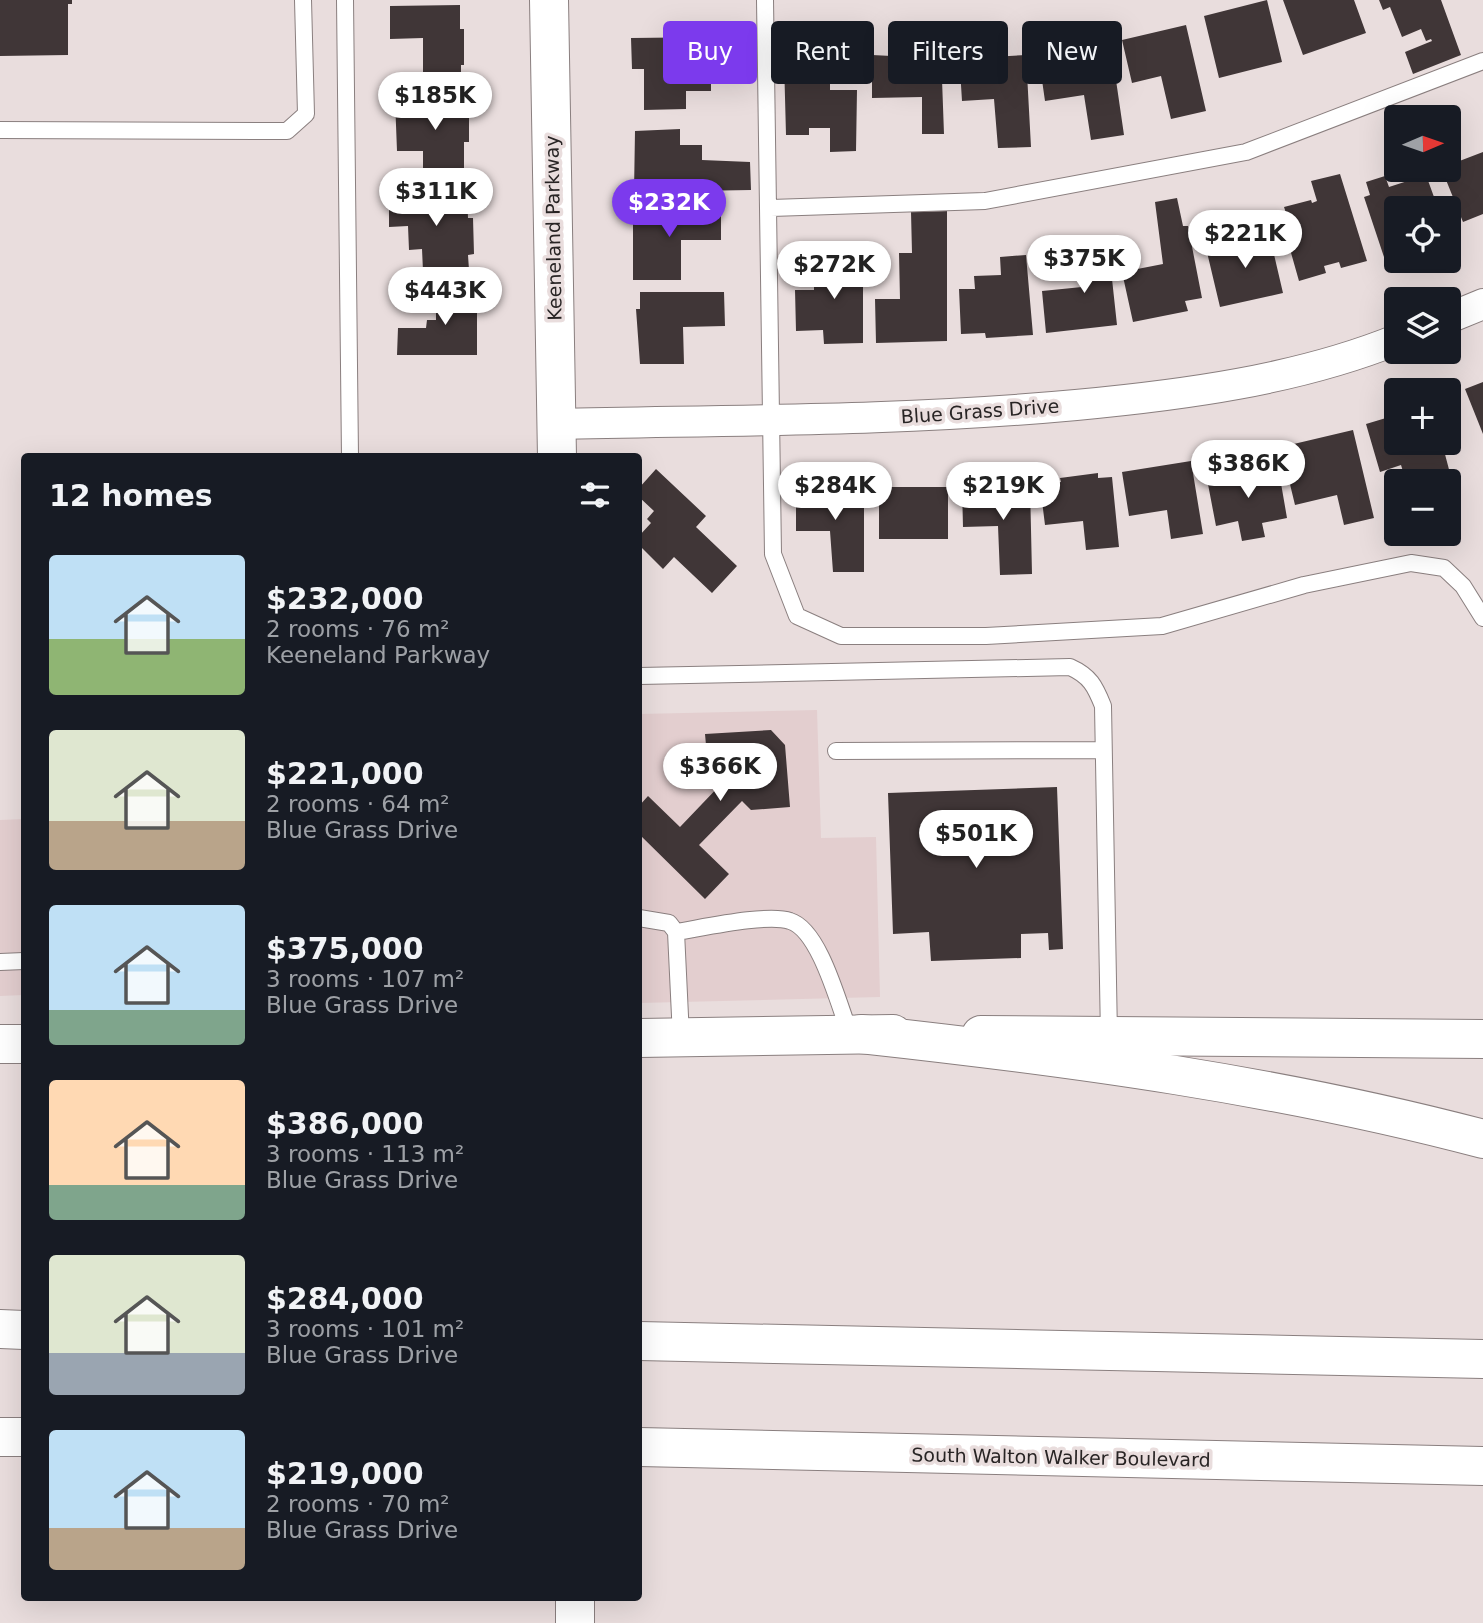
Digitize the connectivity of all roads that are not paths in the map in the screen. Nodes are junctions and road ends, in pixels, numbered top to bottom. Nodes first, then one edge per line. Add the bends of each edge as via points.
1 (303, 0) edge
2 (345, 0) edge
3 (549, 0) edge
4 (765, 0) edge
5 (1483, 61) edge
6 (0, 130) edge
7 (771, 208) junction
8 (1483, 304) edge
9 (1461, 313) edge
10 (1384, 343) edge
11 (774, 419) junction
12 (557, 440) edge
13 (351, 453) edge
14 (1483, 618) edge
15 (642, 676) edge
16 (1103, 750) junction
17 (836, 751) dead end
18 (642, 918) edge
19 (677, 932) junction
20 (21, 961) edge
21 (0, 962) edge
22 (856, 1034) junction
23 (1109, 1036) junction
24 (681, 1037) junction
25 (642, 1038) edge
26 (1483, 1039) edge
27 (0, 1044) edge
28 (21, 1044) edge
29 (1483, 1139) edge
30 (0, 1329) edge
31 (21, 1329) edge
32 (642, 1341) edge
33 (1483, 1359) edge
34 (0, 1437) edge
35 (21, 1437) edge
36 (642, 1447) edge
37 (1483, 1466) edge
38 (575, 1601) edge
39 (575, 1623) edge

1 - 6 lane via 306,114 286,131
2 - 13 lane
3 - 12 main road, Keeneland Parkway
4 - 7 lane
5 - 7 lane via 1246,152 985,201
7 - 11 lane
8 - 9 street
10 - 11 street, Blue Grass Drive via 1234,385 1142,399 966,415
11 - 12 street, Blue Grass Drive
11 - 14 lane via 773,554 797,616 841,636 986,636 1162,625 1304,585 1411,563 1444,568 1463,586
15 - 16 lane via 1070,667 1086,674 1096,686 1103,706
16 - 17 lane
16 - 23 lane
18 - 19 lane via 669,923
19 - 22 lane via 772,919 792,921 814,941
19 - 24 lane
20 - 21 lane
22 - 23 main road
22 - 24 main road
22 - 29 main road via 1053,1055 1290,1094
23 - 26 main road
24 - 25 main road
27 - 28 main road
30 - 31 main road
32 - 33 main road
34 - 35 main road
36 - 37 main road, South Walton Walker Boulevard
38 - 39 main road

